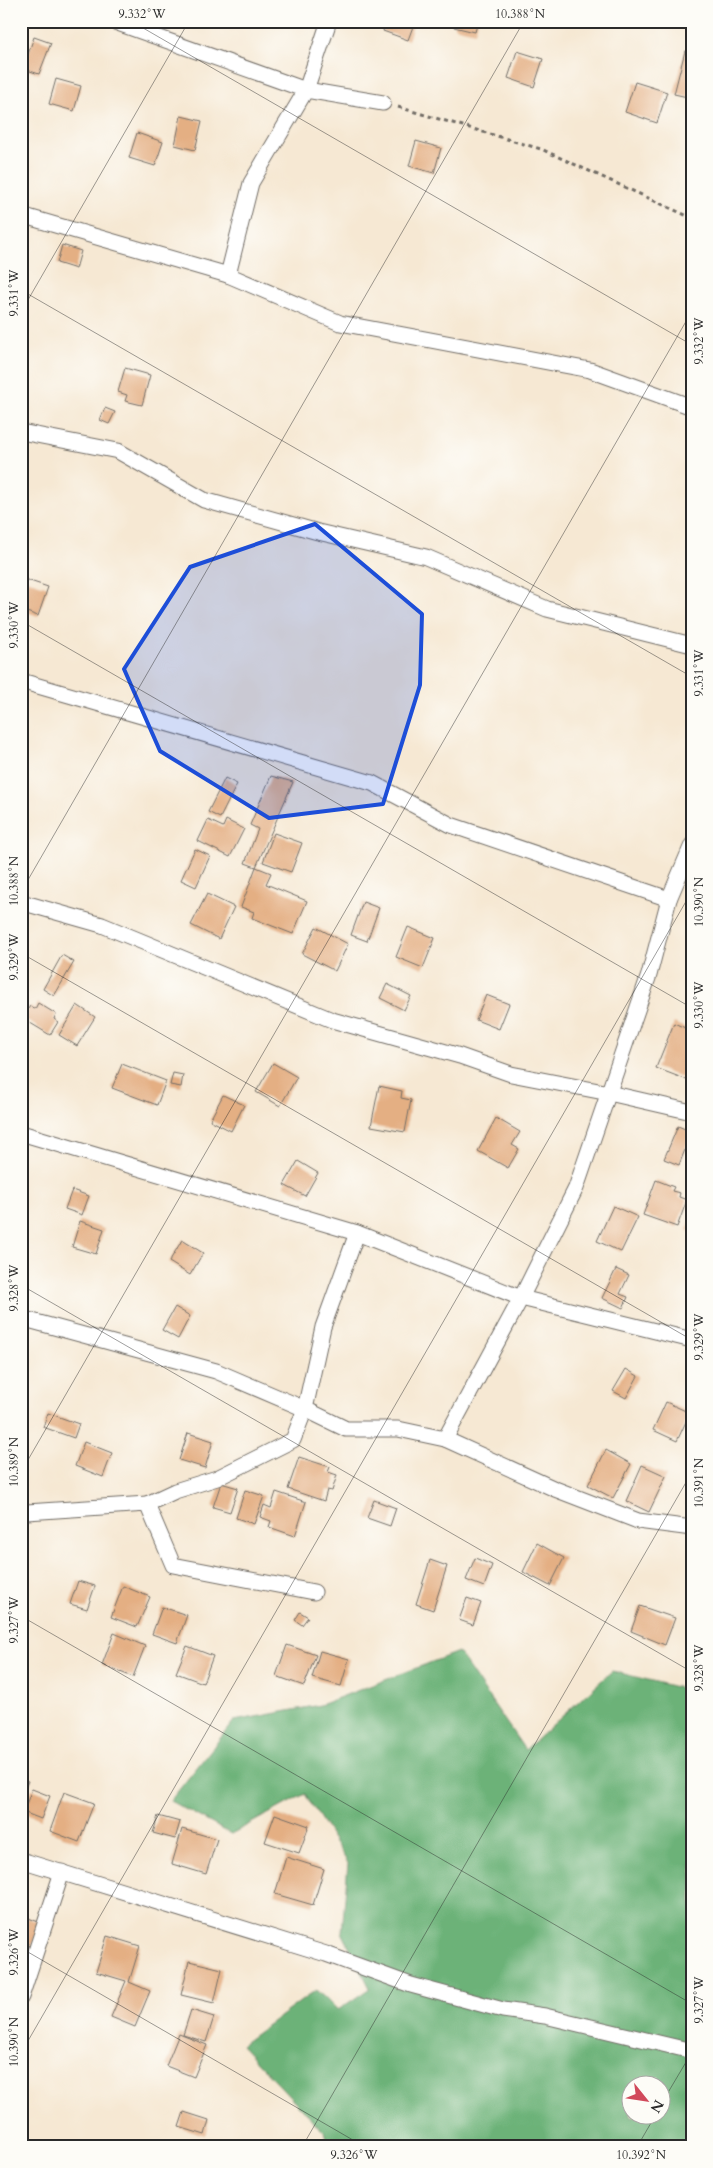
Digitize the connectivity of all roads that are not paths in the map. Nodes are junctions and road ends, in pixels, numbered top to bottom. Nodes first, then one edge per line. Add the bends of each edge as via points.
1 (112, 21) edge
2 (329, 21) edge
3 (306, 90) junction
4 (383, 102) road end
5 (21, 215) edge
6 (228, 275) junction
7 (692, 407) edge
8 (21, 432) edge
9 (692, 645) edge
10 (21, 681) edge
11 (692, 846) edge
12 (669, 899) junction
13 (21, 902) edge
14 (609, 1093) junction
15 (692, 1112) edge
16 (21, 1133) edge
17 (357, 1233) junction
18 (521, 1298) junction
19 (21, 1318) edge
20 (692, 1340) edge
21 (305, 1409) junction
22 (445, 1439) junction
23 (147, 1504) junction
24 (23, 1512) edge
25 (692, 1528) edge
26 (314, 1592) dead end
27 (21, 1860) edge
28 (62, 1872) junction
29 (21, 1997) edge
30 (692, 2051) edge

1 - 3 street
2 - 3 street
3 - 4 street
3 - 6 street via 251,183
5 - 6 street
6 - 7 street via 340,323 590,370
8 - 9 street via 118,452 204,500 318,532 426,557 547,609
10 - 12 street via 372,783 452,825
11 - 12 street
12 - 14 street via 649,975
13 - 14 street via 102,925 332,1020 460,1056 511,1074
14 - 15 street
14 - 18 street via 576,1188
16 - 17 street
17 - 18 street
17 - 21 street via 323,1327
18 - 20 street
18 - 22 street
19 - 21 street via 216,1371
21 - 22 street via 346,1429 398,1429
21 - 23 street via 293,1440 217,1478
22 - 25 street via 555,1489 638,1521
23 - 24 street
23 - 26 street via 173,1565
27 - 28 street
28 - 29 street
28 - 30 street via 326,1954 411,1985 503,2010 545,2016

